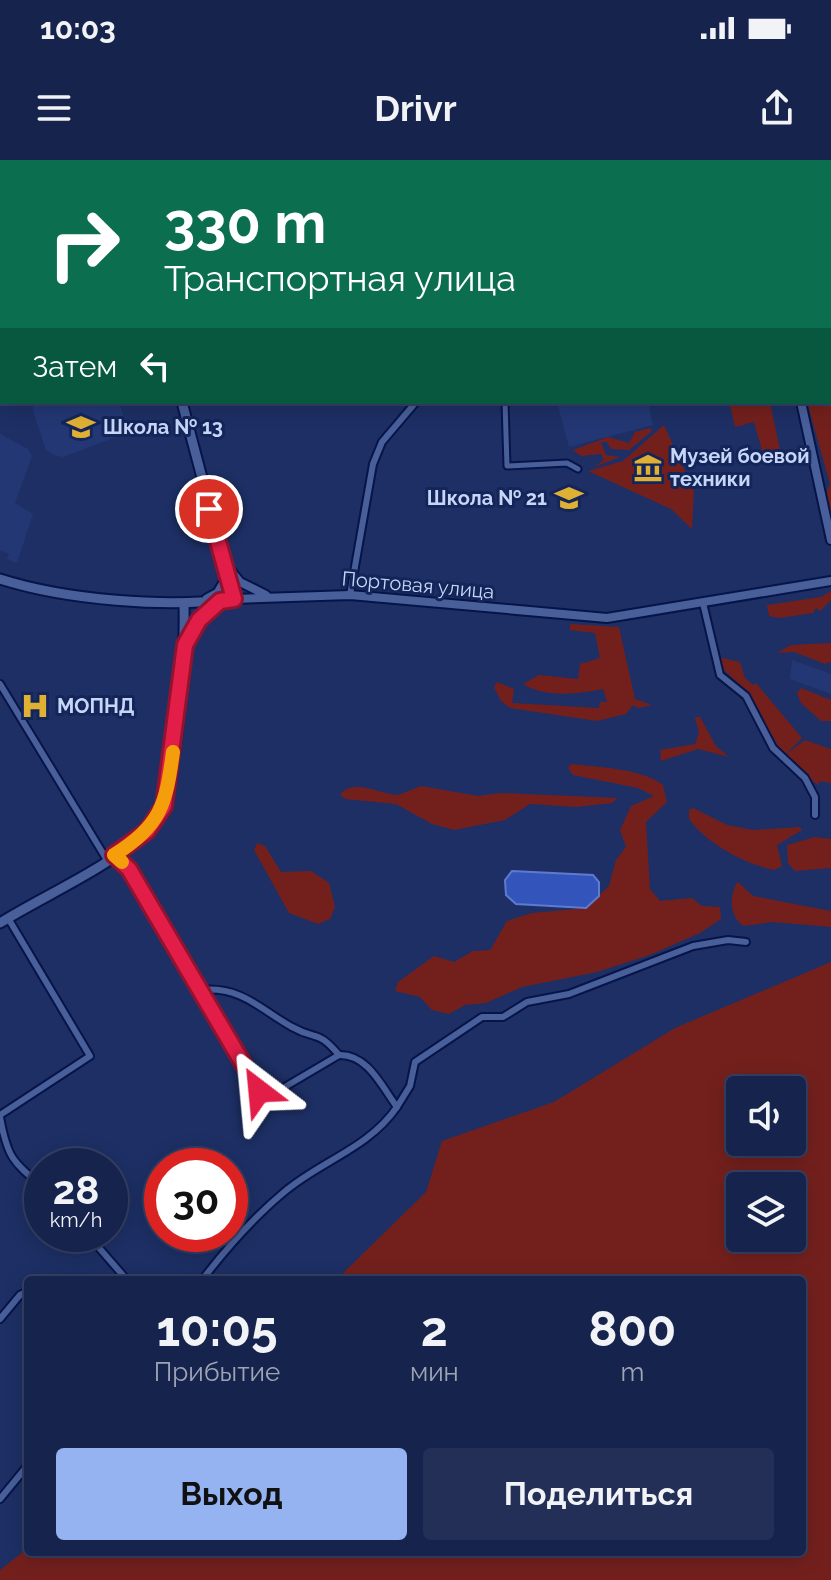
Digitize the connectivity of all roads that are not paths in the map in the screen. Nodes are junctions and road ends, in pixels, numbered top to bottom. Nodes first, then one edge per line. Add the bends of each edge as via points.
1 (183, 404) edge
2 (414, 404) edge
3 (505, 404) edge
4 (801, 404) edge
5 (578, 469) dead end
6 (831, 540) edge
7 (226, 566) junction
8 (0, 579) edge
9 (226, 579) junction
10 (831, 581) edge
11 (350, 595) junction
12 (271, 597) junction
13 (234, 599) junction
14 (151, 601) junction
15 (220, 601) junction
16 (199, 603) junction
17 (703, 603) junction
18 (184, 604) junction
19 (184, 628) junction
20 (185, 645) junction
21 (0, 684) edge
22 (815, 815) dead end
23 (110, 857) junction
24 (4, 920) edge
25 (746, 942) dead end
26 (201, 990) junction
27 (339, 1055) junction
28 (397, 1107) junction
29 (0, 1116) edge
30 (24, 1172) edge
31 (103, 1252) edge
32 (124, 1276) edge
33 (206, 1276) edge
34 (24, 1295) edge
35 (0, 1319) edge
36 (24, 1470) edge
37 (0, 1499) edge

1 - 7 main road
2 - 11 street via 382,442 373,464
3 - 5 street via 507,466 567,463
4 - 6 street
7 - 9 main road
7 - 12 street via 248,588
7 - 13 main road
8 - 14 main road, Портовая улица via 44,591
9 - 15 main road
9 - 16 main road via 218,593
10 - 17 street, Портовая улица
11 - 12 street, Портовая улица
11 - 17 street, Портовая улица via 578,618
12 - 13 street, Портовая улица
13 - 15 main road, Портовая улица
14 - 18 main road, Портовая улица
14 - 19 main road via 177,612
15 - 16 main road, Портовая улица
15 - 20 main road via 199,620
16 - 18 main road, Портовая улица
17 - 22 street via 720,675 746,696 773,748 805,778 815,797
18 - 19 main road
19 - 20 main road
20 - 23 main road via 164,806 147,831
21 - 23 street
23 - 24 main road
23 - 26 street via 129,869
24 - 29 street via 90,1056
25 - 28 street via 693,946 569,994 527,1002 503,1017 471,1021 415,1062 410,1086
26 - 27 street via 220,988 267,1008 293,1028 324,1037
26 - 27 street via 259,1091 278,1091
27 - 28 street via 367,1065
28 - 33 street via 384,1126 284,1191
29 - 30 street via 6,1150
31 - 32 street
34 - 35 street
36 - 37 street

